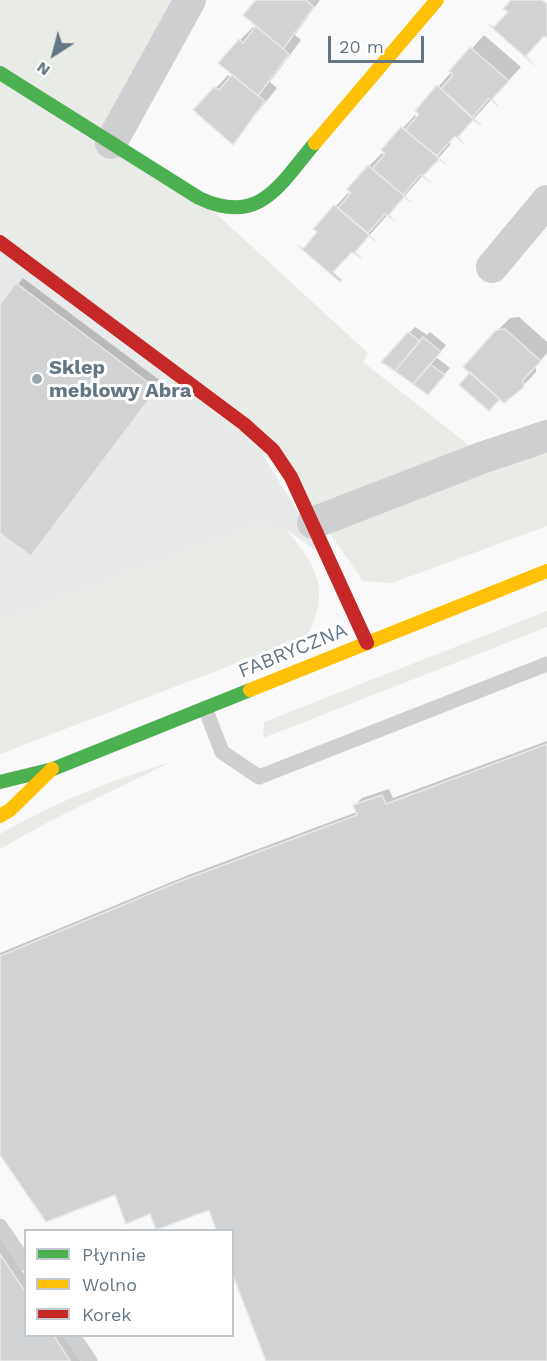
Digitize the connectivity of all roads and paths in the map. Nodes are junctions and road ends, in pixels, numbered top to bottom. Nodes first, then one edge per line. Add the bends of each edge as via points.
1 (189, 0) edge
2 (437, 0) edge
3 (0, 73) edge
4 (111, 143) junction
5 (547, 201) edge
6 (0, 242) edge
7 (492, 267) dead end
8 (547, 436) edge
9 (313, 523) junction
10 (547, 571) edge
11 (367, 643) junction
12 (547, 664) edge
13 (205, 708) junction
14 (53, 769) junction
15 (0, 782) edge
16 (0, 816) edge
17 (0, 1226) edge
18 (24, 1261) edge
19 (74, 1337) edge
20 (90, 1361) edge

1 - 4 street
2 - 4 street via 274,191 249,208 219,209
3 - 4 street
5 - 7 street
6 - 9 street via 244,424 279,459
8 - 9 street
9 - 11 street
10 - 11 street, FABRYCZNA
11 - 13 street, FABRYCZNA
12 - 13 lane via 259,777 222,752
13 - 14 street, FABRYCZNA
14 - 15 street, FABRYCZNA
14 - 16 street, FABRYCZNA
17 - 18 lane
19 - 20 lane

